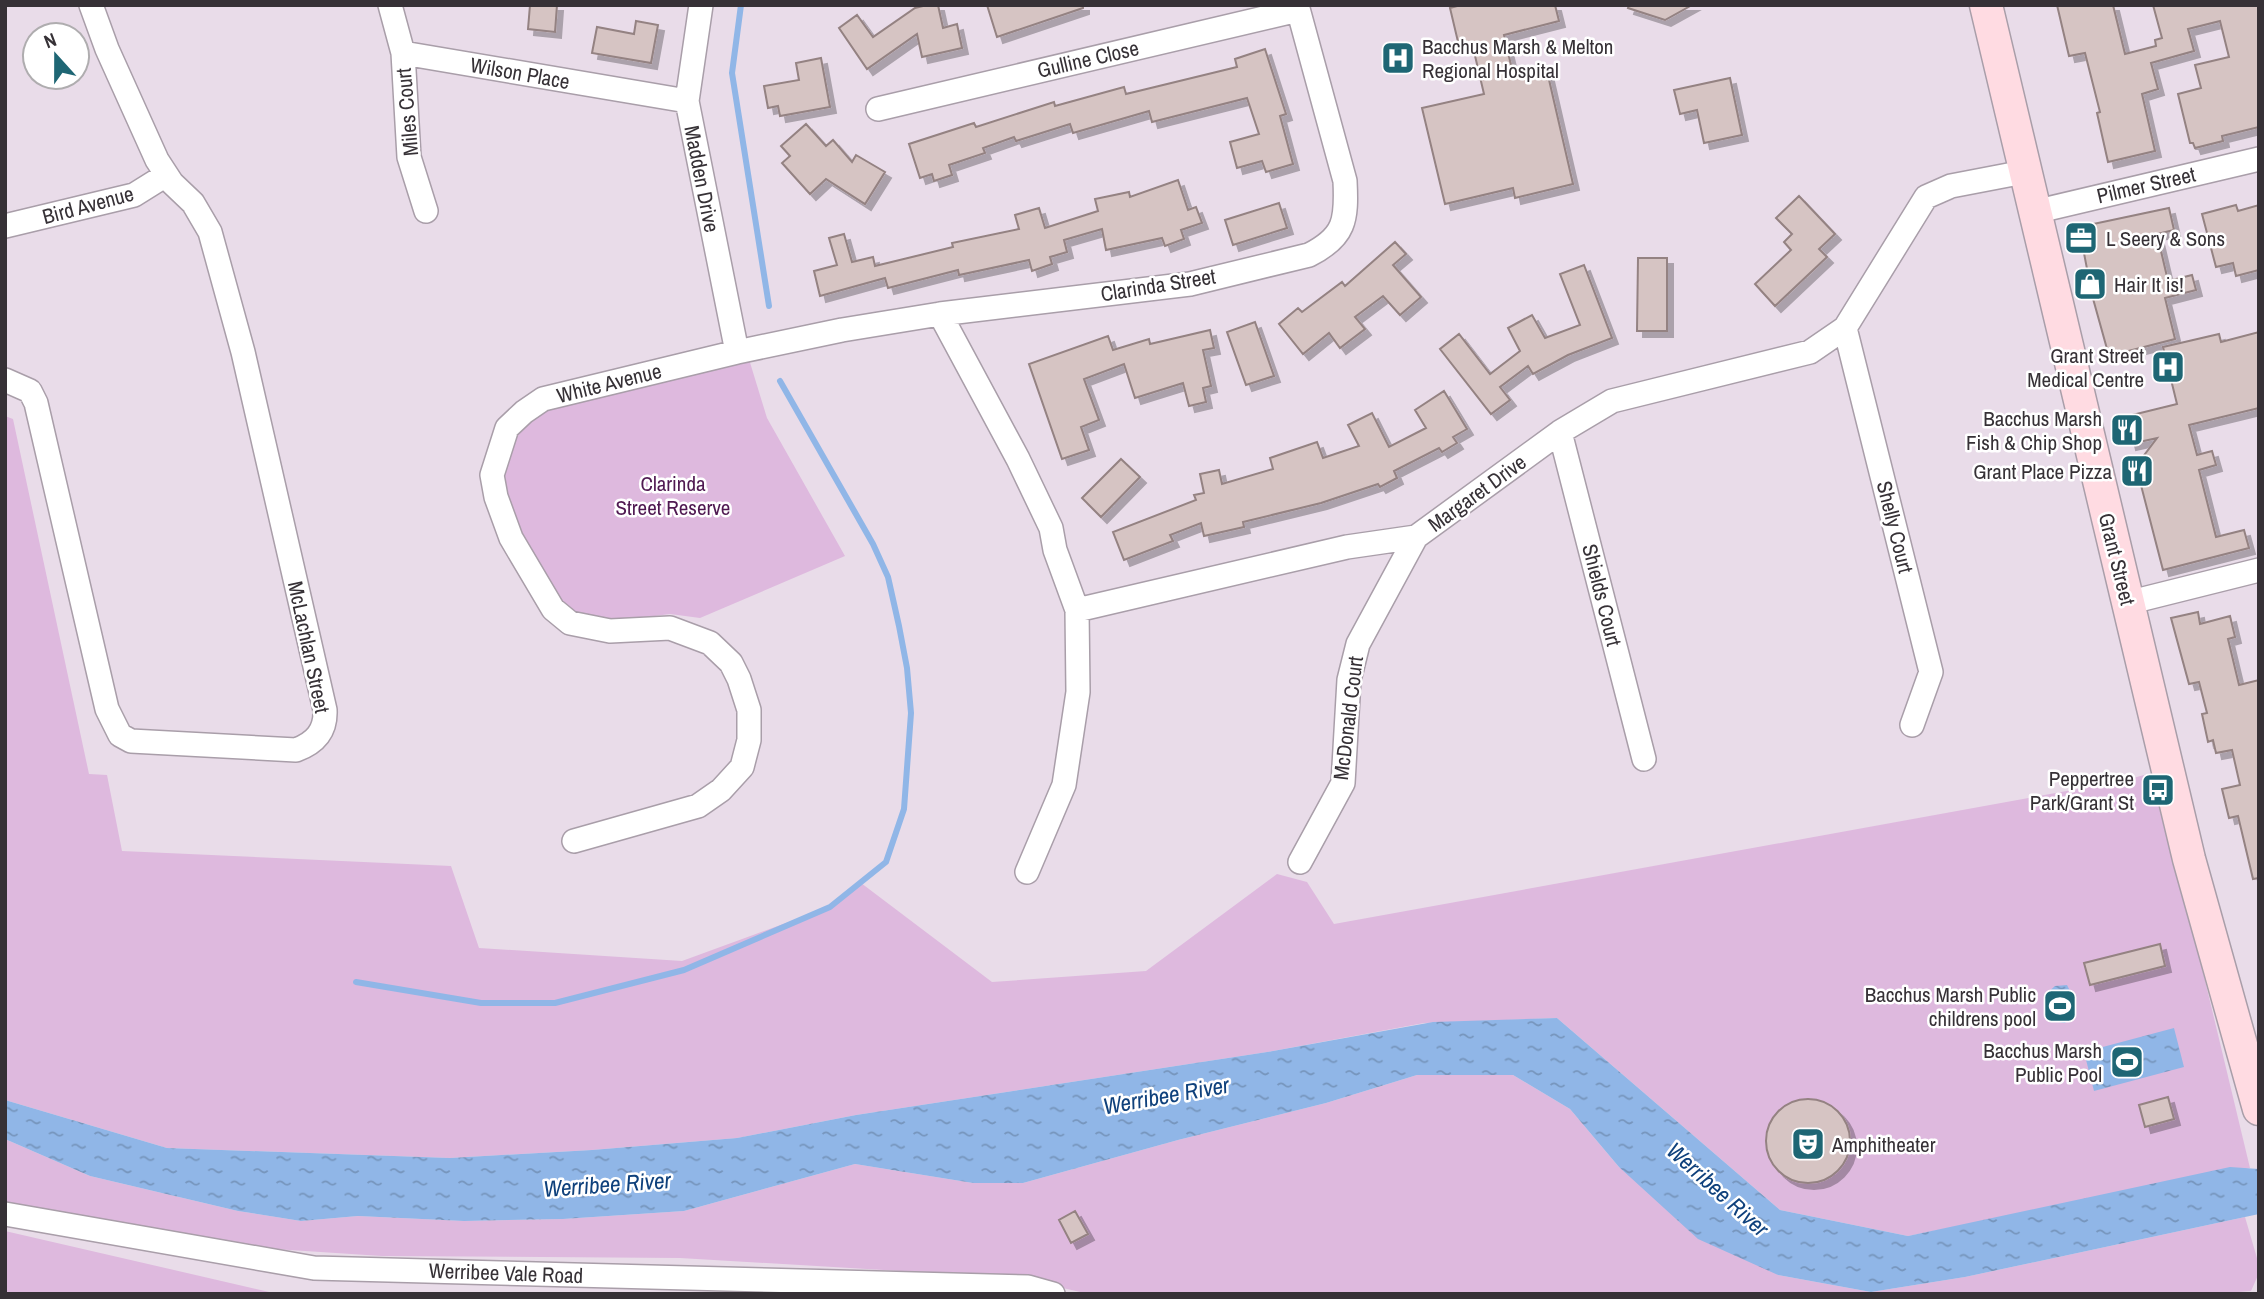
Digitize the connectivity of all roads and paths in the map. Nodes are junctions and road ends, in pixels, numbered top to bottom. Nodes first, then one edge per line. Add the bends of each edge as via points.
1 (91, 5) edge
2 (390, 5) edge
3 (701, 5) edge
4 (1986, 5) edge
5 (1297, 8) edge
6 (403, 53) junction
7 (687, 101) junction
8 (878, 109) dead end
9 (2259, 159) edge
10 (2024, 172) junction
11 (166, 175) junction
12 (426, 211) dead end
13 (2034, 212) junction
14 (5, 226) edge
15 (940, 314) junction
16 (1845, 328) junction
17 (737, 352) junction
18 (5, 380) edge
19 (1560, 432) junction
20 (1416, 537) junction
21 (2259, 570) edge
22 (2127, 603) junction
23 (1077, 610) junction
24 (1912, 725) dead end
25 (1644, 759) dead end
26 (574, 841) dead end
27 (1300, 862) dead end
28 (1027, 872) dead end
29 (2259, 1109) edge
30 (5, 1214) edge
31 (1053, 1294) edge

1 - 11 street, McLachlan Street
2 - 6 street
3 - 7 street, Madden Drive
4 - 10 main road, Grant Street
5 - 8 street, Gulline Close
5 - 15 street, Clarinda Street via 1345,181 1347,211 1338,234 1325,247 1309,255 1189,284
6 - 7 street, Wilson Place
6 - 12 street, Miles Court via 409,157
7 - 17 street, Madden Drive
9 - 13 street, Pilmer Street
10 - 13 main road, Grant Street
10 - 16 street, Margaret Drive via 1951,186 1926,197
11 - 14 street, Bird Avenue via 134,195
11 - 18 street, McLachlan Street via 193,203 210,232 243,352 325,710 320,734 310,745 282,750 131,741 120,735 107,709 36,403 30,391
13 - 22 main road, Grant Street
15 - 17 street, Clarinda Street
15 - 23 street via 1051,528
16 - 19 street, Margaret Drive via 1810,352 1612,401
16 - 24 street, Shelly Court via 1931,672
17 - 26 street, White Avenue via 543,399 507,428 499,449 492,475 496,497 511,538 553,609 570,623 610,631 670,628 710,643 731,663 749,710 749,740 741,767 721,790 698,806
19 - 20 street, Margaret Drive
19 - 25 street, Shields Court
20 - 23 street, Margaret Drive via 1347,547
20 - 27 street, McDonald Court via 1358,644 1349,680 1343,783
21 - 22 street
22 - 29 main road, Grant Street via 2189,859
23 - 28 street via 1078,692 1065,785
30 - 31 street, Werribee Vale Road via 314,1268 1028,1287

